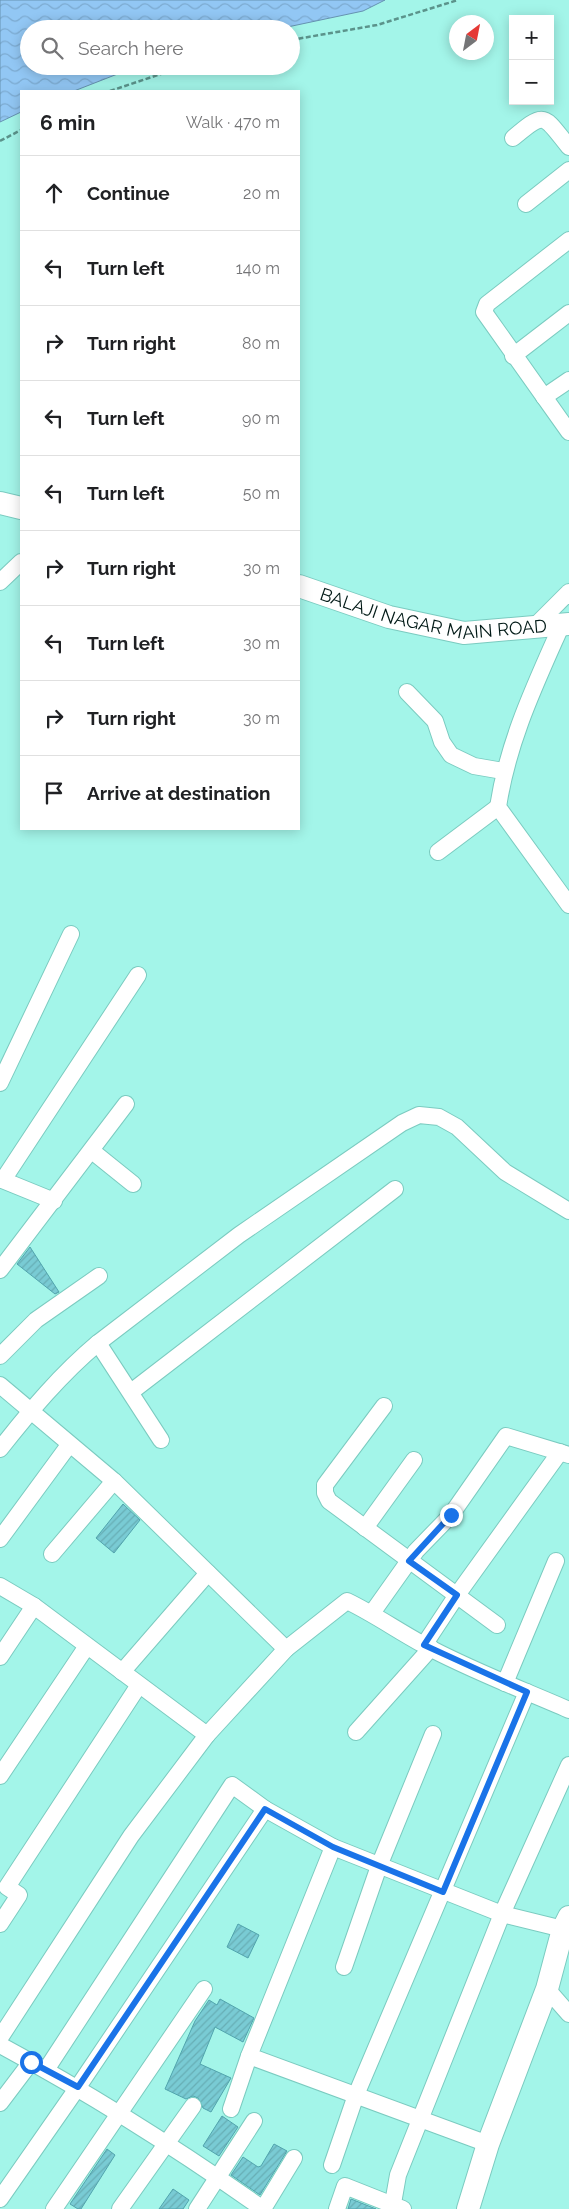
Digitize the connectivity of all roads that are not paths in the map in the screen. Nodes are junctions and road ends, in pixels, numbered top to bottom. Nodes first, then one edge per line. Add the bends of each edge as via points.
1 (513, 138) dead end
2 (569, 147) edge
3 (569, 170) edge
4 (526, 204) dead end
5 (569, 240) edge
6 (569, 313) edge
7 (513, 356) junction
8 (569, 380) edge
9 (544, 397) junction
10 (569, 432) edge
11 (0, 503) edge
12 (20, 508) edge
13 (20, 563) edge
14 (0, 582) edge
15 (300, 586) edge
16 (569, 592) edge
17 (565, 624) edge
18 (535, 626) junction
19 (407, 692) dead end
20 (503, 771) junction
21 (498, 807) junction
22 (438, 852) dead end
23 (569, 905) edge
24 (71, 934) dead end
25 (138, 974) dead end
26 (0, 1083) edge
27 (126, 1104) dead end
28 (92, 1150) junction
29 (2, 1179) edge
30 (133, 1184) dead end
31 (395, 1189) dead end
32 (54, 1201) junction
33 (569, 1211) edge
34 (0, 1270) edge
35 (99, 1276) dead end
36 (98, 1343) junction
37 (0, 1356) edge
38 (0, 1385) edge
39 (131, 1392) junction
40 (384, 1406) dead end
41 (30, 1411) junction
42 (162, 1440) dead end
43 (70, 1445) junction
44 (0, 1449) edge
45 (564, 1453) edge
46 (414, 1460) dead end
47 (114, 1481) junction
48 (365, 1528) junction
49 (0, 1539) edge
50 (52, 1554) dead end
51 (409, 1561) junction
52 (556, 1561) dead end
53 (208, 1573) junction
54 (0, 1586) edge
55 (457, 1595) junction
56 (34, 1606) junction
57 (372, 1613) junction
58 (497, 1625) dead end
59 (87, 1646) junction
60 (428, 1647) junction
61 (286, 1649) junction
62 (0, 1657) edge
63 (122, 1672) junction
64 (505, 1683) junction
65 (139, 1685) junction
66 (527, 1692) junction
67 (569, 1710) edge
68 (356, 1732) dead end
69 (433, 1734) dead end
70 (207, 1735) junction
71 (569, 1765) edge
72 (0, 1776) edge
73 (265, 1809) junction
74 (333, 1847) junction
75 (379, 1866) junction
76 (443, 1892) junction
77 (502, 1914) junction
78 (566, 1923) edge
79 (0, 1924) edge
80 (344, 1967) dead end
81 (204, 1989) dead end
82 (547, 1989) junction
83 (569, 2014) edge
84 (0, 2038) edge
85 (0, 2045) edge
86 (249, 2056) junction
87 (38, 2066) junction
88 (78, 2087) junction
89 (356, 2095) junction
90 (0, 2103) edge
91 (193, 2106) dead end
92 (231, 2109) dead end
93 (118, 2114) junction
94 (421, 2119) junction
95 (254, 2121) dead end
96 (167, 2142) junction
97 (488, 2144) junction
98 (294, 2158) dead end
99 (332, 2165) dead end
100 (219, 2178) junction
101 (0, 2199) edge
102 (396, 2208) edge
103 (54, 2209) edge
104 (120, 2209) edge
105 (197, 2209) edge
106 (263, 2209) edge
107 (337, 2209) edge
108 (468, 2209) edge

1 - 2 street via 536,119 542,118
3 - 4 street
5 - 7 street via 487,304 486,319
6 - 7 street
7 - 9 street
8 - 9 street
9 - 10 street
11 - 12 street
13 - 14 street
15 - 18 street, BALAJI NAGAR MAIN ROAD via 389,617 464,633
16 - 18 street
17 - 18 street, BALAJI NAGAR MAIN ROAD
17 - 20 street via 522,716
19 - 20 street via 435,721 442,742 451,755 474,766
20 - 21 street
21 - 22 street
21 - 23 street
24 - 26 street
25 - 29 street
27 - 28 street
28 - 30 street
28 - 32 street
29 - 32 street
31 - 39 street
32 - 34 street
33 - 36 street via 505,1172 457,1127 439,1117 419,1115 402,1123 239,1235
35 - 37 street via 36,1320
36 - 39 street
36 - 41 street via 77,1360
38 - 41 street
39 - 42 street
40 - 48 street via 325,1485 328,1501
41 - 43 street
41 - 44 street
43 - 47 street
43 - 49 street
45 - 51 street via 506,1436 451,1515
45 - 55 street
46 - 48 street
47 - 50 street
47 - 53 street
48 - 51 street
51 - 55 street
51 - 57 street
52 - 64 street
53 - 61 street
53 - 63 street
54 - 56 street
55 - 58 street
55 - 60 street
56 - 59 street
56 - 62 street
57 - 60 street
57 - 61 street via 347,1601
59 - 63 street
59 - 72 street
60 - 64 street
60 - 68 street
61 - 70 street
63 - 65 street
64 - 66 street
65 - 70 street
65 - 79 street via 7,1887 19,1895
66 - 67 street
66 - 76 street
69 - 75 street
70 - 84 street via 132,1836
71 - 77 street
73 - 74 street
73 - 87 street via 232,1785
73 - 88 street
74 - 75 street
74 - 86 street
75 - 76 street
75 - 80 street
76 - 77 street
76 - 89 street
77 - 78 street
77 - 94 street
78 - 82 street
81 - 93 street
82 - 83 street
82 - 97 street
85 - 87 street
86 - 89 street
86 - 92 street
87 - 88 street
87 - 90 street
88 - 93 street
88 - 101 street
89 - 94 street
89 - 99 street
91 - 96 street
93 - 96 street
93 - 103 street
94 - 97 street
94 - 102 street via 398,2175
95 - 100 street
96 - 100 street
96 - 104 street
97 - 108 street
98 - 106 street
100 - 105 street
100 - 106 street
102 - 107 street via 345,2186

